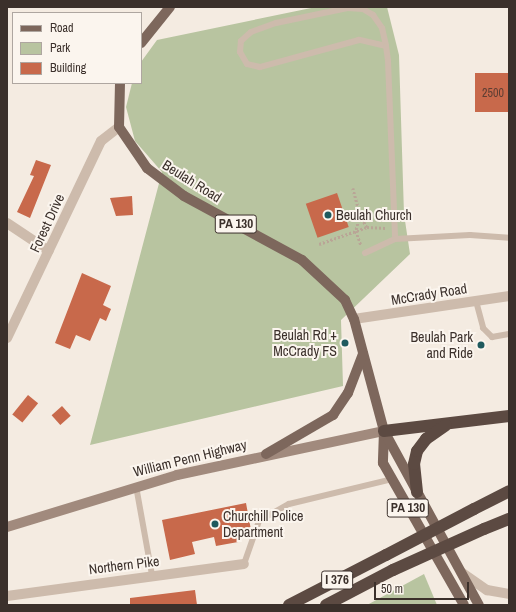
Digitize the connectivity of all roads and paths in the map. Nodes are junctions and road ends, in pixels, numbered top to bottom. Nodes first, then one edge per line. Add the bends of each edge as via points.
1 (170, 7) edge
2 (142, 41) edge
3 (386, 46) junction
4 (120, 84) edge
5 (120, 127) junction
6 (353, 188) dead end
7 (360, 215) junction
8 (7, 223) edge
9 (367, 226) junction
10 (395, 229) junction
11 (356, 231) junction
12 (509, 238) edge
13 (395, 240) junction
14 (319, 244) dead end
15 (49, 251) junction
16 (364, 253) joint
17 (509, 296) edge
18 (476, 301) junction
19 (354, 319) junction
20 (509, 334) edge
21 (7, 338) edge
22 (363, 354) junction
23 (509, 416) edge
24 (451, 422) junction
25 (384, 431) junction
26 (266, 454) junction
27 (392, 479) junction
28 (136, 486) junction
29 (509, 491) edge
30 (418, 492) junction
31 (509, 519) edge
32 (7, 527) edge
33 (244, 564) joint
34 (460, 571) junction
35 (152, 575) junction
36 (509, 594) edge
37 (7, 596) edge
38 (289, 605) edge
39 (326, 605) edge
40 (464, 605) edge
41 (479, 605) edge

1 - 2 main road
3 - 3 lane via 373,15 364,9 347,8 251,32 241,41 240,52 247,64 260,67 360,40
3 - 10 lane
4 - 5 main road, Beulah Road / PA 130
5 - 15 street, Forest Drive via 101,141
5 - 19 main road, Beulah Road / PA 130 via 139,160 156,177 314,269 340,293
6 - 7 path
7 - 9 path
7 - 11 path
8 - 15 street
9 - 10 path
9 - 11 path
10 - 13 lane
11 - 14 path
11 - 16 path
12 - 13 lane via 470,236
13 - 16 lane
15 - 21 street, Forest Drive
17 - 18 street, McCrady Road
18 - 19 street, McCrady Road
18 - 20 lane via 483,328 492,337
19 - 22 main road, Beulah Road / PA 130
22 - 25 main road, Beulah Road / PA 130
22 - 26 main road via 348,393 333,415
23 - 24 highway
24 - 25 highway
24 - 30 highway via 426,439 417,451 414,464
25 - 26 main road, William Penn Highway
25 - 27 main road, Beulah Road / PA 130 via 383,463
25 - 30 main road, Beulah Road / PA 130
26 - 28 main road, William Penn Highway
27 - 33 lane via 289,504 258,521
27 - 40 main road, Beulah Road / PA 130
28 - 32 main road, William Penn Highway
28 - 35 lane
29 - 38 highway, I 376, bridge
30 - 34 main road, Beulah Road / PA 130
31 - 39 highway, I 376, bridge via 393,570
33 - 35 street, Northern Pike
34 - 36 street via 487,590
34 - 41 main road, Beulah Road / PA 130
35 - 37 street, Northern Pike

